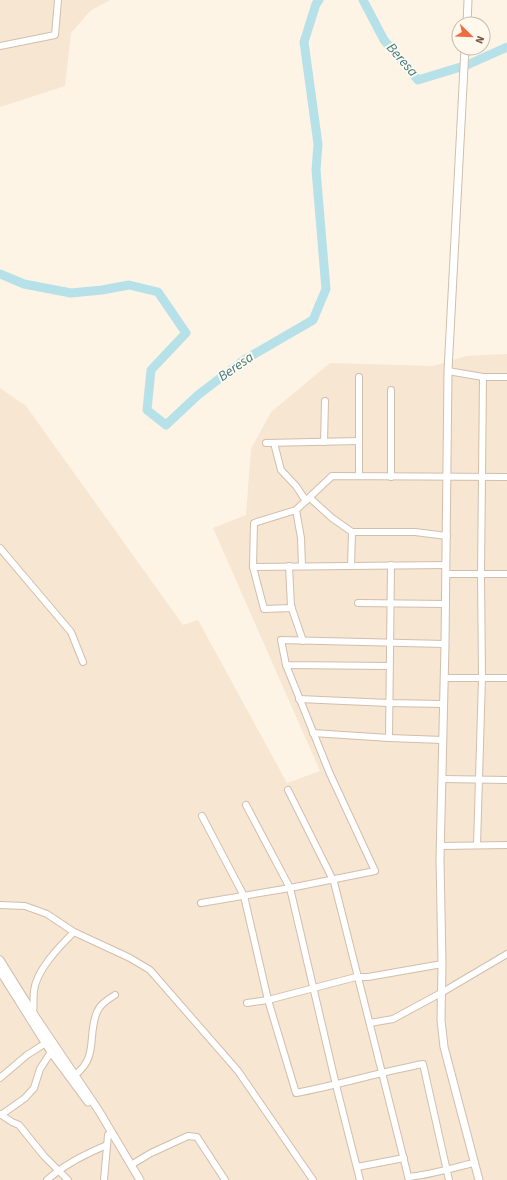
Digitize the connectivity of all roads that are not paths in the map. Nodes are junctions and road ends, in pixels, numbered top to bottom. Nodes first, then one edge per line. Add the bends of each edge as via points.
1 (58, 0) edge
2 (468, 0) edge
3 (467, 16) edge
4 (0, 46) edge
5 (465, 56) edge
6 (448, 370) junction
7 (483, 376) junction
8 (359, 377) dead end
9 (507, 377) edge
10 (391, 390) dead end
11 (325, 400) dead end
12 (359, 441) junction
13 (324, 442) junction
14 (266, 443) dead end
15 (274, 443) junction
16 (359, 476) junction
17 (391, 476) junction
18 (448, 477) junction
19 (483, 477) junction
20 (507, 477) edge
21 (308, 499) junction
22 (296, 510) junction
23 (352, 532) junction
24 (447, 536) junction
25 (0, 548) edge
26 (391, 565) junction
27 (446, 565) junction
28 (289, 566) junction
29 (302, 566) junction
30 (351, 566) junction
31 (253, 567) junction
32 (446, 574) junction
33 (481, 574) junction
34 (507, 574) edge
35 (358, 603) dead end
36 (390, 603) junction
37 (446, 604) junction
38 (292, 608) junction
39 (303, 641) junction
40 (389, 643) junction
41 (445, 644) junction
42 (83, 662) dead end
43 (286, 665) junction
44 (389, 666) junction
45 (444, 678) junction
46 (482, 678) junction
47 (507, 678) edge
48 (299, 699) junction
49 (389, 704) junction
50 (444, 704) junction
51 (313, 732) junction
52 (389, 738) junction
53 (443, 740) junction
54 (442, 779) junction
55 (478, 780) junction
56 (507, 780) edge
57 (288, 790) dead end
58 (246, 805) dead end
59 (202, 816) dead end
60 (477, 845) junction
61 (507, 845) edge
62 (441, 846) junction
63 (333, 880) junction
64 (290, 888) junction
65 (244, 896) junction
66 (201, 903) dead end
67 (0, 905) edge
68 (74, 932) junction
69 (507, 954) edge
70 (0, 960) edge
71 (442, 964) junction
72 (0, 971) edge
73 (358, 977) junction
74 (314, 988) junction
75 (441, 993) junction
76 (114, 995) dead end
77 (268, 1000) junction
78 (248, 1002) dead end
79 (33, 1013) junction
80 (370, 1023) junction
81 (48, 1041) junction
82 (50, 1052) junction
83 (382, 1072) junction
84 (75, 1075) junction
85 (0, 1078) edge
86 (336, 1085) junction
87 (1, 1114) edge
88 (108, 1135) junction
89 (107, 1145) junction
90 (404, 1158) junction
91 (474, 1163) junction
92 (131, 1165) junction
93 (357, 1167) junction
94 (446, 1169) junction
95 (58, 1170) junction
96 (408, 1179) edge
97 (47, 1180) edge
98 (68, 1180) edge
99 (104, 1180) edge
100 (135, 1180) edge
101 (140, 1180) edge
102 (225, 1180) edge
103 (313, 1180) edge
104 (360, 1180) edge
105 (449, 1180) edge
106 (480, 1180) edge

1 - 4 street via 55,35
2 - 3 street
5 - 6 street
6 - 7 street
6 - 18 street
7 - 9 street
7 - 19 street
8 - 12 street
10 - 17 street
11 - 13 street
12 - 13 street
12 - 16 street
13 - 15 street
14 - 15 street
15 - 21 street via 281,470
16 - 17 street
16 - 21 street via 332,476
17 - 18 street
18 - 19 street
18 - 24 street
19 - 20 street
19 - 33 street
21 - 22 street
21 - 23 street
22 - 29 street
22 - 31 street via 254,523
23 - 24 street via 415,532
23 - 30 street
24 - 27 street
25 - 42 street via 71,632
26 - 27 street
26 - 30 street
26 - 36 street
27 - 32 street
28 - 29 street
28 - 31 street
28 - 38 street
29 - 30 street
31 - 38 street via 264,609
32 - 33 street
32 - 37 street
33 - 34 street
33 - 46 street
35 - 36 street
36 - 37 street
36 - 40 street
37 - 41 street
38 - 39 street
39 - 40 street
39 - 43 street via 280,640
40 - 41 street
40 - 44 street
41 - 45 street
43 - 44 street
43 - 48 street
44 - 49 street
45 - 46 street
45 - 50 street
46 - 47 street
46 - 55 street
48 - 49 street
48 - 51 street
49 - 50 street
49 - 52 street
50 - 53 street
51 - 52 street
51 - 63 street via 375,870
52 - 53 street
53 - 54 street
54 - 55 street
54 - 62 street
55 - 56 street
55 - 60 street
57 - 63 street
58 - 64 street
59 - 65 street
60 - 61 street
60 - 62 street
62 - 71 street
63 - 64 street
63 - 73 street
64 - 65 street
64 - 74 street
65 - 66 street
65 - 77 street
67 - 68 street via 25,906 47,914
68 - 79 street via 48,961 38,978 34,990
68 - 103 street via 150,970 238,1071
69 - 75 street
70 - 79 street
71 - 73 street
71 - 75 street
72 - 81 street
73 - 74 street
73 - 80 street
74 - 77 street
74 - 86 street
75 - 80 street via 393,1019
75 - 91 street via 444,1048
76 - 84 street via 97,1010 90,1056 83,1069
77 - 78 street
77 - 86 street via 296,1093
79 - 81 street
80 - 83 street
81 - 82 street
81 - 84 street
81 - 85 street
82 - 87 street via 40,1069 34,1088 25,1098
82 - 88 street via 89,1104
83 - 86 street
83 - 90 street
83 - 94 street via 423,1064
84 - 92 street
86 - 93 street
87 - 95 street via 19,1125
88 - 89 street
88 - 100 street
89 - 95 street
89 - 99 street
90 - 93 street
90 - 96 street
91 - 94 street
91 - 106 street
92 - 101 street
92 - 102 street via 151,1152 188,1136 197,1137
93 - 104 street
94 - 96 street
94 - 105 street
95 - 97 street
95 - 98 street

